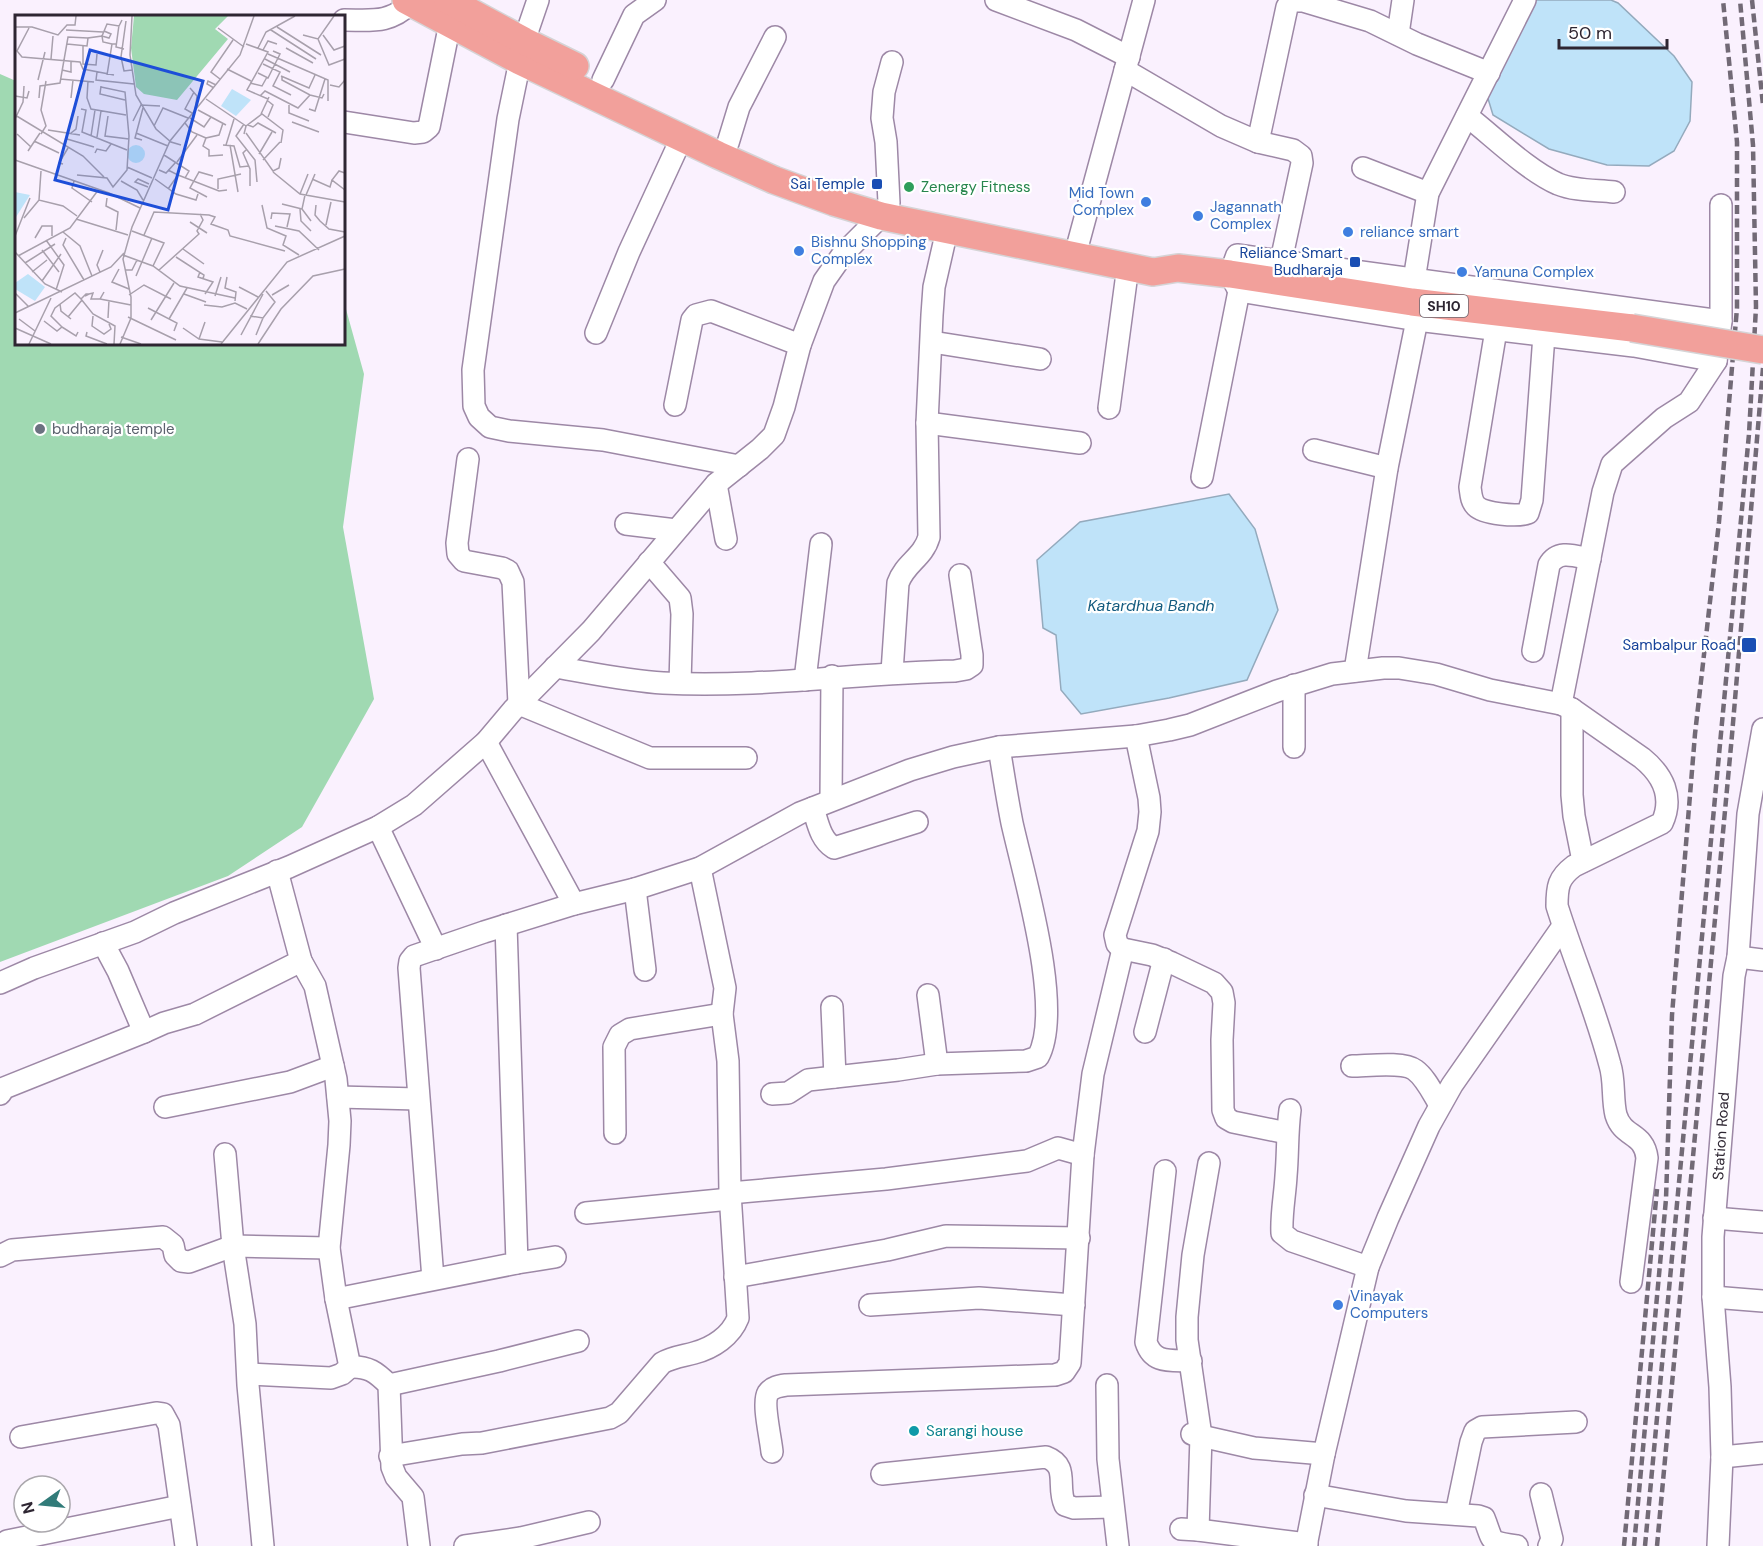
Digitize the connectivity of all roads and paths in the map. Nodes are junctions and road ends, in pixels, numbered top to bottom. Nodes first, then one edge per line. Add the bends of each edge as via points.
1 (538, 0) edge
2 (655, 0) edge
3 (996, 0) edge
4 (1144, 0) edge
5 (1403, 0) edge
6 (1526, 0) edge
7 (1291, 1) edge
8 (408, 2) edge
9 (449, 12) edge
10 (345, 20) edge
11 (1398, 34) junction
12 (775, 37) dead end
13 (522, 51) junction
14 (892, 62) dead end
15 (1127, 63) junction
16 (1489, 73) junction
17 (603, 80) junction
18 (1467, 116) junction
19 (345, 122) edge
20 (682, 138) junction
21 (1258, 142) junction
22 (728, 143) junction
23 (1363, 168) dead end
24 (1614, 192) dead end
25 (1428, 193) junction
26 (1721, 205) dead end
27 (885, 210) junction
28 (947, 230) junction
29 (1077, 244) junction
30 (1281, 261) junction
31 (1128, 266) junction
32 (1178, 268) junction
33 (1414, 280) junction
34 (1242, 281) junction
35 (1417, 320) junction
36 (1720, 321) junction
37 (1496, 330) junction
38 (596, 333) dead end
39 (1544, 334) junction
40 (932, 342) junction
41 (800, 345) junction
42 (1763, 350) edge
43 (1040, 359) dead end
44 (1716, 361) junction
45 (675, 405) dead end
46 (1109, 408) dead end
47 (927, 423) junction
48 (1080, 443) dead end
49 (1314, 450) dead end
50 (468, 459) dead end
51 (739, 466) junction
52 (1387, 468) junction
53 (1202, 477) dead end
54 (716, 484) junction
55 (626, 524) dead end
56 (676, 530) junction
57 (726, 539) dead end
58 (821, 544) dead end
59 (1590, 560) junction
60 (648, 562) junction
61 (960, 575) dead end
62 (1533, 651) dead end
63 (555, 667) junction
64 (1355, 671) junction
65 (892, 672) junction
66 (832, 676) junction
67 (805, 680) junction
68 (680, 683) junction
69 (1294, 686) junction
70 (519, 704) junction
71 (1567, 706) junction
72 (1763, 729) edge
73 (1136, 736) junction
74 (486, 741) junction
75 (999, 747) junction
76 (1294, 747) dead end
77 (746, 758) dead end
78 (822, 804) junction
79 (916, 822) dead end
80 (378, 827) junction
81 (1583, 861) junction
82 (700, 867) junction
83 (277, 871) junction
84 (635, 889) junction
85 (574, 904) junction
86 (506, 926) junction
87 (1563, 926) junction
88 (103, 944) junction
89 (436, 949) junction
90 (1123, 949) junction
91 (1738, 957) junction
92 (1164, 960) junction
93 (1763, 960) edge
94 (301, 961) junction
95 (645, 970) dead end
96 (0, 983) edge
97 (928, 994) dead end
98 (832, 1007) dead end
99 (722, 1014) junction
100 (144, 1032) junction
101 (1145, 1032) dead end
102 (937, 1064) junction
103 (333, 1066) junction
104 (1352, 1066) dead end
105 (835, 1077) junction
106 (0, 1094) edge
107 (772, 1094) dead end
108 (338, 1097) junction
109 (418, 1099) junction
110 (1440, 1106) junction
111 (165, 1107) dead end
112 (1290, 1110) dead end
113 (615, 1133) dead end
114 (1287, 1133) junction
115 (225, 1154) dead end
116 (1083, 1155) junction
117 (1209, 1163) dead end
118 (1165, 1171) dead end
119 (730, 1196) junction
120 (586, 1214) dead end
121 (1714, 1218) junction
122 (1763, 1222) edge
123 (1079, 1238) junction
124 (233, 1246) junction
125 (329, 1248) junction
126 (0, 1256) edge
127 (555, 1257) dead end
128 (517, 1263) junction
129 (1368, 1267) junction
130 (735, 1276) junction
131 (433, 1279) junction
132 (1631, 1282) dead end
133 (1713, 1297) junction
134 (336, 1299) junction
135 (1763, 1301) edge
136 (870, 1305) dead end
137 (1074, 1305) junction
138 (578, 1341) dead end
139 (1191, 1361) junction
140 (350, 1367) junction
141 (249, 1374) junction
142 (1107, 1384) dead end
143 (389, 1385) junction
144 (1576, 1422) dead end
145 (1196, 1435) junction
146 (21, 1437) dead end
147 (772, 1452) dead end
148 (1763, 1453) edge
149 (1324, 1454) junction
150 (390, 1456) junction
151 (1722, 1457) junction
152 (882, 1474) dead end
153 (1541, 1494) dead end
154 (1316, 1495) junction
155 (180, 1506) junction
156 (1112, 1507) junction
157 (1456, 1514) junction
158 (589, 1522) dead end
159 (7, 1541) dead end
160 (1306, 1545) edge
161 (186, 1546) edge
162 (263, 1546) edge
163 (419, 1546) edge
164 (465, 1546) edge
165 (1118, 1546) edge
166 (1517, 1546) edge
167 (1549, 1546) edge
168 (1718, 1546) edge

1 - 13 street
2 - 17 street via 634,15
3 - 15 street via 1076,30
4 - 15 street
5 - 11 street
6 - 16 street
7 - 11 street via 1370,21
7 - 21 street
8 - 9 main road, SH10
8 - 10 street via 390,18
9 - 13 main road, SH10
9 - 19 street via 429,127 414,133
11 - 16 street
12 - 22 street via 739,107
13 - 17 main road, SH10
13 - 20 main road, SH10
13 - 51 street via 508,119 473,370 474,406 479,417 490,427 509,431 603,440
14 - 27 street via 882,118 886,142
15 - 21 street via 1221,126
15 - 29 street
16 - 18 street
17 - 22 main road, SH10
18 - 24 street via 1540,174 1559,184
18 - 25 street
20 - 27 main road, SH10 via 774,180 834,202
20 - 38 street
21 - 30 street via 1293,150 1301,156
22 - 27 main road, SH10
23 - 25 street
25 - 33 street
26 - 36 street
27 - 28 main road, SH10
27 - 29 main road, SH10
27 - 41 street via 843,254 824,281
28 - 31 main road, SH10
28 - 40 street via 934,287
29 - 32 main road, SH10 via 1156,259
30 - 33 street
30 - 34 street via 1237,255
31 - 32 main road, SH10 via 1153,272
31 - 46 street
32 - 34 main road, SH10
33 - 36 street
34 - 35 street
34 - 42 main road, SH10, bridge via 1632,328
34 - 53 street
35 - 37 street
35 - 52 street
36 - 44 street
37 - 39 street
37 - 39 street via 1471,499 1484,511 1520,516 1528,513 1532,500
39 - 44 street
40 - 43 street
40 - 47 street
41 - 45 street via 711,311 696,315
41 - 51 street via 774,435
44 - 59 street via 1689,402 1664,418 1612,464
47 - 48 street
47 - 65 street via 929,537 926,547 901,574 898,583
49 - 52 street
50 - 70 street via 458,554 464,561 502,568 513,582
51 - 54 street
52 - 64 street
54 - 56 street
54 - 57 street
55 - 56 street
56 - 60 street
58 - 67 street
59 - 62 street via 1568,555 1552,558
59 - 71 street
60 - 63 street via 591,631
60 - 68 street via 680,598
61 - 65 street via 972,665 955,671
63 - 68 street
63 - 70 street
64 - 69 street
64 - 71 street via 1419,671
65 - 66 street
66 - 67 street
66 - 78 street
67 - 68 street
69 - 73 street via 1190,725
69 - 76 street
70 - 74 street
70 - 77 street via 650,758
71 - 81 street via 1574,816
71 - 81 street via 1653,766 1667,799 1662,823
72 - 91 street, Station Road via 1748,814
73 - 75 street
73 - 90 street via 1150,812 1148,831 1115,935
74 - 80 street via 414,805
74 - 85 street
75 - 78 street via 921,767
75 - 102 street via 1043,963 1044,1047 1038,1057 1026,1061
78 - 79 street via 821,835 834,848
78 - 82 street
80 - 83 street
80 - 89 street
81 - 87 street via 1563,874 1557,889
82 - 84 street
82 - 99 street via 725,988
83 - 88 street
83 - 94 street
84 - 85 street
84 - 95 street
85 - 86 street
86 - 89 street
86 - 128 street
87 - 110 street
87 - 132 street via 1604,1043 1614,1083 1616,1114 1626,1132 1646,1148
88 - 96 street
88 - 100 street
89 - 109 street via 414,956 409,968
90 - 92 street
90 - 116 street via 1093,1074
91 - 93 street
91 - 121 street, Station Road
92 - 101 street
92 - 114 street via 1214,983 1222,992 1226,1118
94 - 100 street via 195,1014
94 - 103 street via 315,986
97 - 102 street
98 - 105 street
99 - 113 street via 630,1029 620,1035 614,1047
99 - 119 street via 728,1061
100 - 106 street via 4,1088
102 - 105 street
103 - 108 street
103 - 111 street via 290,1082
104 - 110 street via 1413,1068
105 - 107 street via 808,1080 788,1093
108 - 109 street
108 - 125 street via 339,1145
109 - 131 street
110 - 129 street
112 - 114 street
114 - 129 street via 1282,1233 1292,1241
115 - 124 street
116 - 119 street via 1058,1148 1027,1161
116 - 123 street
117 - 139 street via 1190,1284 1187,1317
118 - 139 street via 1146,1342 1156,1358
119 - 120 street
119 - 130 street
121 - 122 street
121 - 133 street, Station Road
123 - 130 street via 946,1236
123 - 137 street
124 - 125 street
124 - 126 street via 189,1262 181,1261 173,1245 163,1237 12,1250
124 - 141 street
125 - 134 street
127 - 128 street
128 - 131 street
129 - 149 street
130 - 150 street via 738,1318 729,1335 703,1350 662,1363 619,1413 610,1418
131 - 134 street
133 - 135 street
133 - 151 street, Station Road
134 - 140 street
136 - 137 street via 980,1298
137 - 147 street via 1070,1363 1064,1372 1055,1375 775,1387 765,1401
138 - 143 street
139 - 145 street
140 - 141 street via 331,1378
140 - 143 street via 369,1369
141 - 162 street
142 - 156 street
143 - 150 street
144 - 157 street via 1482,1427 1475,1431
145 - 149 street via 1254,1448
145 - 160 street via 1189,1530
146 - 155 street via 163,1414 169,1425
148 - 151 street
149 - 154 street
150 - 163 street via 396,1477 413,1497
151 - 168 street, Station Road
152 - 156 street via 1046,1457 1055,1460 1061,1469 1061,1497 1065,1505
153 - 167 street via 1552,1539
154 - 157 street via 1406,1511
154 - 160 street
155 - 159 street
155 - 161 street
156 - 165 street
157 - 166 street via 1484,1518 1492,1540
158 - 164 street

